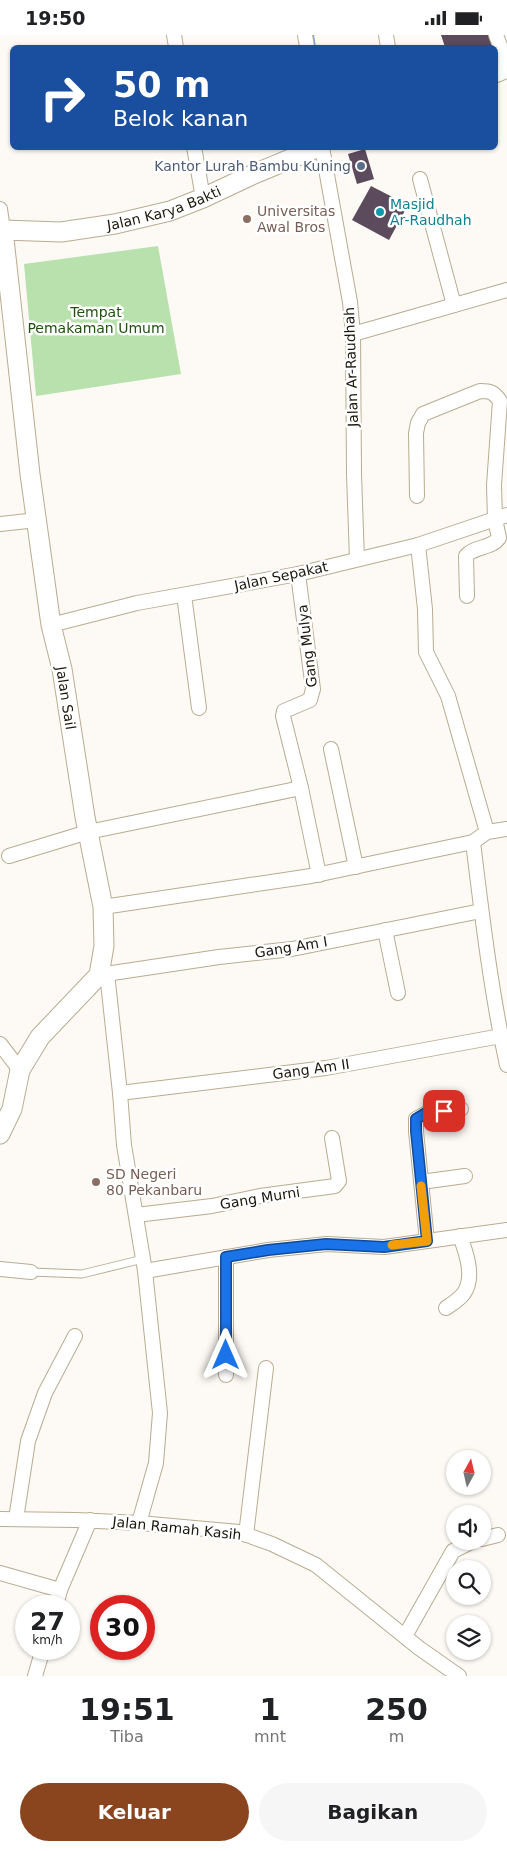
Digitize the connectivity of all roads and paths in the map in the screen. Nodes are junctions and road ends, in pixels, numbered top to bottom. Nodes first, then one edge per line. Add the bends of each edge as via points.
1 (496, 35) edge
2 (507, 66) edge
3 (195, 150) edge
4 (313, 150) edge
5 (321, 150) edge
6 (420, 179) dead end
7 (203, 198) junction
8 (0, 209) edge
9 (2, 230) edge
10 (507, 290) edge
11 (454, 305) junction
12 (353, 334) junction
13 (417, 496) dead end
14 (501, 517) edge
15 (37, 520) junction
16 (0, 524) edge
17 (418, 545) junction
18 (357, 559) junction
19 (298, 575) junction
20 (184, 595) junction
21 (467, 597) dead end
22 (51, 625) junction
23 (199, 708) dead end
24 (331, 749) dead end
25 (301, 788) junction
26 (507, 829) edge
27 (88, 832) junction
28 (487, 832) junction
29 (473, 842) junction
30 (9, 856) dead end
31 (356, 867) junction
32 (319, 875) junction
33 (103, 907) junction
34 (481, 911) junction
35 (385, 930) junction
36 (103, 974) junction
37 (398, 993) dead end
38 (502, 1032) edge
39 (0, 1045) edge
40 (507, 1065) edge
41 (20, 1070) junction
42 (120, 1093) junction
43 (461, 1109) dead end
44 (0, 1134) edge
45 (332, 1139) dead end
46 (465, 1176) dead end
47 (421, 1182) junction
48 (136, 1215) junction
49 (507, 1230) edge
50 (460, 1236) junction
51 (427, 1241) junction
52 (226, 1257) junction
53 (144, 1265) junction
54 (0, 1269) edge
55 (31, 1272) joint
56 (446, 1308) dead end
57 (75, 1336) dead end
58 (266, 1368) dead end
59 (226, 1375) dead end
60 (0, 1519) edge
61 (16, 1519) junction
62 (90, 1520) junction
63 (139, 1523) junction
64 (246, 1535) junction
65 (498, 1535) dead end
66 (491, 1537) edge
67 (455, 1550) edge
68 (0, 1573) edge
69 (60, 1590) junction
70 (59, 1595) edge
71 (405, 1637) junction
72 (40, 1660) edge
73 (35, 1676) edge
74 (459, 1676) edge

1 - 2 street
3 - 7 street
4 - 7 street, Jalan Karya Bakti
5 - 12 street, Jalan Ar-Raudhah via 350,302
6 - 11 street
7 - 9 street, Jalan Karya Bakti via 170,211 115,224 61,232
8 - 9 street
9 - 15 street, Jalan Sail
10 - 11 street
11 - 12 street
12 - 18 street, Jalan Ar-Raudhah
13 - 14 street via 416,433 422,414 470,394 489,391 500,401 495,460
14 - 17 street, Jalan Sepakat
14 - 21 street via 498,540 466,556
15 - 16 street
15 - 22 street, Jalan Sail
17 - 18 street, Jalan Sepakat
17 - 28 street via 426,652 448,696
18 - 19 street, Jalan Sepakat
19 - 20 street, Jalan Sepakat
19 - 25 street, Gang Mulya via 313,689 310,700 288,708 283,716
20 - 22 street, Jalan Sepakat via 137,603
20 - 23 street
22 - 27 street, Jalan Sail via 62,669
24 - 31 street
25 - 27 street
25 - 32 street, Gang Mulya
26 - 28 street
27 - 30 street
27 - 33 street, Jalan Sail
28 - 29 street
29 - 31 street
29 - 34 street
31 - 32 street
32 - 33 street
33 - 36 street, Jalan Sail
34 - 35 street, Gang Am I
34 - 38 street
35 - 36 street, Gang Am I via 292,949
35 - 37 street
36 - 41 street via 40,1037
36 - 42 street
38 - 40 street
38 - 42 street, Gang Am II via 326,1068
39 - 41 street
41 - 44 street via 12,1109
42 - 48 street via 124,1145
43 - 47 street via 426,1113 416,1119
45 - 48 street, Gang Murni via 339,1181 335,1186
46 - 47 street
47 - 51 street
48 - 53 street
49 - 50 street
50 - 51 street
50 - 56 street via 466,1251 469,1283 464,1294
51 - 52 street via 384,1247 326,1244
52 - 53 street
52 - 59 street
53 - 55 lane via 82,1274
53 - 63 street via 160,1413 156,1463
54 - 55 street
57 - 61 street via 44,1393 28,1441
58 - 64 street
60 - 61 street, Jalan Ramah Kasih
61 - 62 street, Jalan Ramah Kasih
62 - 63 street, Jalan Ramah Kasih
62 - 69 street
63 - 64 street, Jalan Ramah Kasih
64 - 71 street, Jalan Ramah Kasih via 316,1565
65 - 66 street
67 - 71 street
68 - 69 street
69 - 70 street
71 - 74 street, Jalan Ramah Kasih
72 - 73 street

